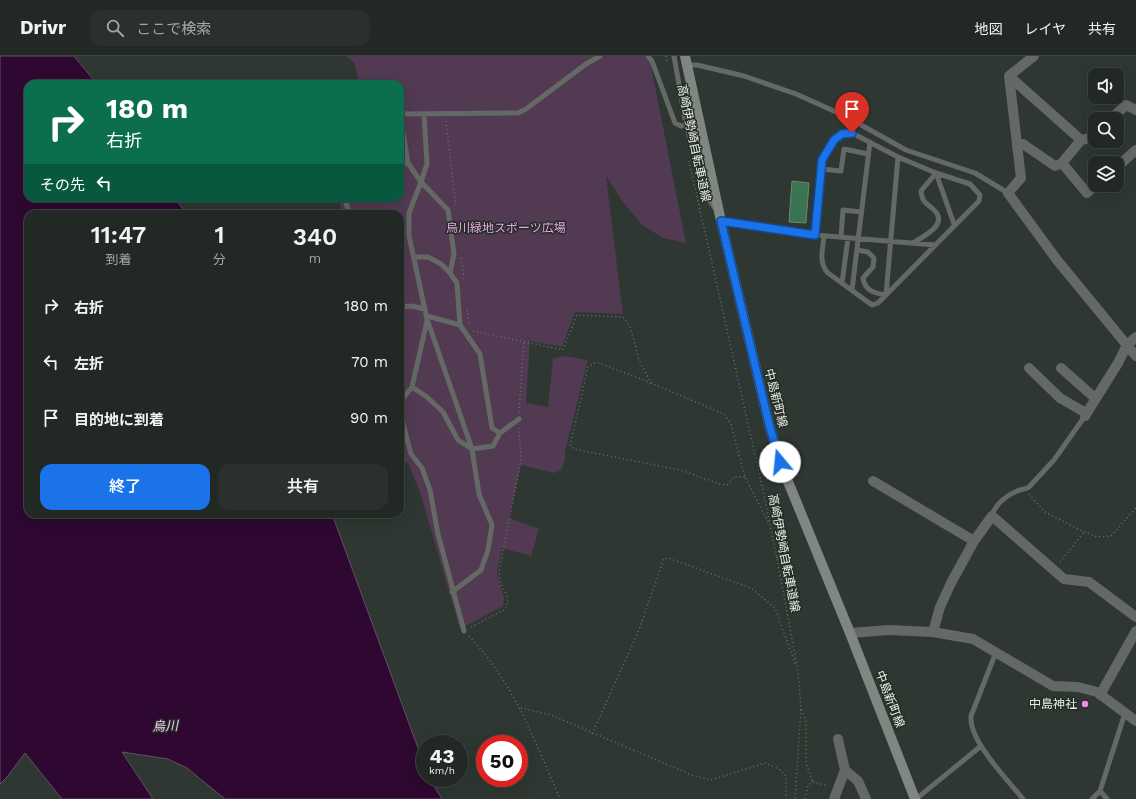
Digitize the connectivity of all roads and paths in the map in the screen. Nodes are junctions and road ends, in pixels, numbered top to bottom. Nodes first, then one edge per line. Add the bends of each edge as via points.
1 (600, 56) edge
2 (648, 56) edge
3 (666, 56) edge
4 (674, 56) edge
5 (1034, 56) edge
6 (686, 61) edge
7 (668, 65) dead end
8 (1009, 76) junction
9 (1136, 110) edge
10 (1118, 112) edge
11 (445, 113) junction
12 (404, 114) edge
13 (424, 114) junction
14 (686, 125) junction
15 (404, 139) edge
16 (1088, 139) edge
17 (1081, 140) junction
18 (870, 142) junction
19 (1017, 147) junction
20 (1136, 150) edge
21 (868, 154) junction
22 (688, 156) dead end
23 (898, 158) junction
24 (1124, 161) edge
25 (1062, 163) junction
26 (408, 164) junction
27 (404, 165) edge
28 (821, 170) junction
29 (936, 173) junction
30 (421, 182) junction
31 (1088, 192) edge
32 (1008, 193) junction
33 (862, 212) junction
34 (456, 213) dead end
35 (720, 217) junction
36 (954, 224) junction
37 (815, 235) junction
38 (824, 236) junction
39 (841, 237) junction
40 (848, 238) junction
41 (858, 238) junction
42 (890, 241) junction
43 (913, 243) junction
44 (935, 245) junction
45 (857, 250) junction
46 (460, 252) dead end
47 (414, 257) junction
48 (450, 273) junction
49 (464, 283) dead end
50 (842, 283) junction
51 (852, 290) junction
52 (886, 295) junction
53 (466, 306) dead end
54 (404, 307) edge
55 (425, 309) junction
56 (427, 318) junction
57 (460, 325) junction
58 (1136, 337) edge
59 (524, 342) junction
60 (1127, 345) junction
61 (1136, 356) edge
62 (1029, 368) dead end
63 (1061, 368) dead end
64 (651, 383) junction
65 (412, 387) junction
66 (404, 397) edge
67 (1095, 398) junction
68 (1085, 414) junction
69 (519, 418) junction
70 (404, 427) edge
71 (500, 433) junction
72 (472, 449) junction
73 (745, 477) junction
74 (873, 481) dead end
75 (789, 484) junction
76 (1024, 490) junction
77 (1136, 508) edge
78 (992, 516) junction
79 (769, 524) junction
80 (1084, 532) junction
81 (974, 541) junction
82 (777, 558) junction
83 (1054, 570) junction
84 (452, 592) junction
85 (1136, 617) edge
86 (464, 631) junction
87 (1136, 631) edge
88 (933, 632) junction
89 (850, 634) junction
90 (1132, 649) edge
91 (996, 652) junction
92 (798, 671) junction
93 (1100, 695) junction
94 (520, 707) junction
95 (801, 708) junction
96 (1125, 713) junction
97 (1136, 721) edge
98 (592, 734) junction
99 (838, 739) dead end
100 (981, 746) junction
101 (845, 770) junction
102 (813, 782) junction
103 (838, 788) junction
104 (1100, 791) junction
105 (560, 799) edge
106 (786, 799) edge
107 (795, 799) edge
108 (806, 799) edge
109 (834, 799) edge
110 (866, 799) edge
111 (916, 799) edge
112 (1023, 799) edge
113 (1092, 799) edge
114 (1108, 799) edge

1 - 11 lane via 518,113
2 - 14 lane via 675,123
3 - 7 path
4 - 14 lane
5 - 8 street
6 - 32 lane via 744,76 796,94 845,116 906,150 975,173
6 - 35 main road, 中島新町線
8 - 17 street
8 - 19 street
9 - 10 street via 1126,105
11 - 13 lane
11 - 34 path
12 - 13 lane
13 - 30 lane via 427,164
14 - 35 lane via 709,200
15 - 26 lane
16 - 17 street
17 - 25 street
18 - 21 lane
18 - 23 lane
18 - 28 lane via 852,133 842,134 834,140 822,160
19 - 25 street via 1023,144 1055,166
19 - 32 street via 1021,178
20 - 24 street
21 - 28 lane via 844,149 841,171
21 - 33 lane
22 - 79 path, 高崎伊勢崎自転車道線
23 - 29 lane
23 - 42 lane
25 - 31 street
26 - 27 lane
26 - 30 lane
28 - 37 lane
29 - 36 lane
29 - 36 lane via 970,184 980,195 978,201
29 - 43 lane via 922,191 922,198 937,212 938,225
30 - 47 lane via 409,213 409,236
30 - 48 lane via 448,210 454,254
32 - 60 street via 1057,260
33 - 39 lane via 844,210
33 - 41 lane
35 - 37 lane
35 - 75 main road, 中島新町線 via 769,424
36 - 44 lane
37 - 38 lane
38 - 39 lane
38 - 50 lane via 821,261 824,268
39 - 40 lane
40 - 41 lane
40 - 50 lane
41 - 42 lane
41 - 45 lane
42 - 43 lane
42 - 52 lane
43 - 44 lane
44 - 52 lane
45 - 51 lane
45 - 52 lane via 868,252 874,258 873,267 863,278 864,285 868,290
46 - 49 path
47 - 48 lane via 428,257
47 - 55 lane
48 - 57 lane via 457,283
50 - 51 lane
51 - 52 lane via 872,304 878,303
53 - 59 path via 469,329 481,334
54 - 55 lane
55 - 56 lane
56 - 57 lane
56 - 65 lane
56 - 72 lane
57 - 71 lane via 480,354 492,428
58 - 60 street
59 - 64 path via 563,350 577,315 623,317 630,326 639,360
59 - 69 path
60 - 61 street
60 - 67 street
62 - 68 street via 1060,398
63 - 67 street
64 - 73 path via 724,414 732,424
64 - 73 path via 597,362 588,367 570,446 680,470 723,485 727,485 734,477
65 - 66 lane
65 - 72 lane via 442,412 458,440
67 - 68 street
68 - 76 lane via 1054,460
69 - 71 lane
69 - 86 path via 521,460 500,572 501,584 508,598 506,608
70 - 84 lane via 411,454 422,468 430,490
71 - 72 lane via 493,446
72 - 84 lane via 479,494 492,525 488,550 480,570
73 - 79 path
74 - 81 street
75 - 82 path via 780,493 780,553
75 - 89 main road, 中島新町線
76 - 78 lane via 1006,497 994,508
76 - 80 path via 1045,512
77 - 80 path via 1111,536 1097,537
78 - 81 street
78 - 83 street
79 - 82 path, 高崎伊勢崎自転車道線
80 - 83 path
81 - 88 street via 940,607
82 - 92 path, 高崎伊勢崎自転車道線
83 - 85 street via 1064,579 1089,582
84 - 86 lane
86 - 94 path via 486,654
87 - 90 street
88 - 89 street via 889,630
88 - 91 street via 973,639
89 - 111 main road, 中島新町線
90 - 93 street
91 - 93 street via 1053,686 1078,687
91 - 100 lane via 971,716 970,724
92 - 95 path, 高崎伊勢崎自転車道線
92 - 98 path via 775,608 752,588 664,558 639,630
93 - 96 street
94 - 98 path via 552,715
94 - 105 path
95 - 102 path via 806,720 806,763
95 - 107 path, 高崎伊勢崎自転車道線
96 - 97 street
96 - 104 lane
98 - 106 path via 694,776 711,780 765,763 779,769 786,776
99 - 101 street
100 - 111 lane
100 - 112 lane
101 - 103 street
101 - 110 street via 858,781
102 - 103 path
102 - 108 path via 808,785
103 - 109 street
104 - 113 lane
104 - 114 lane

